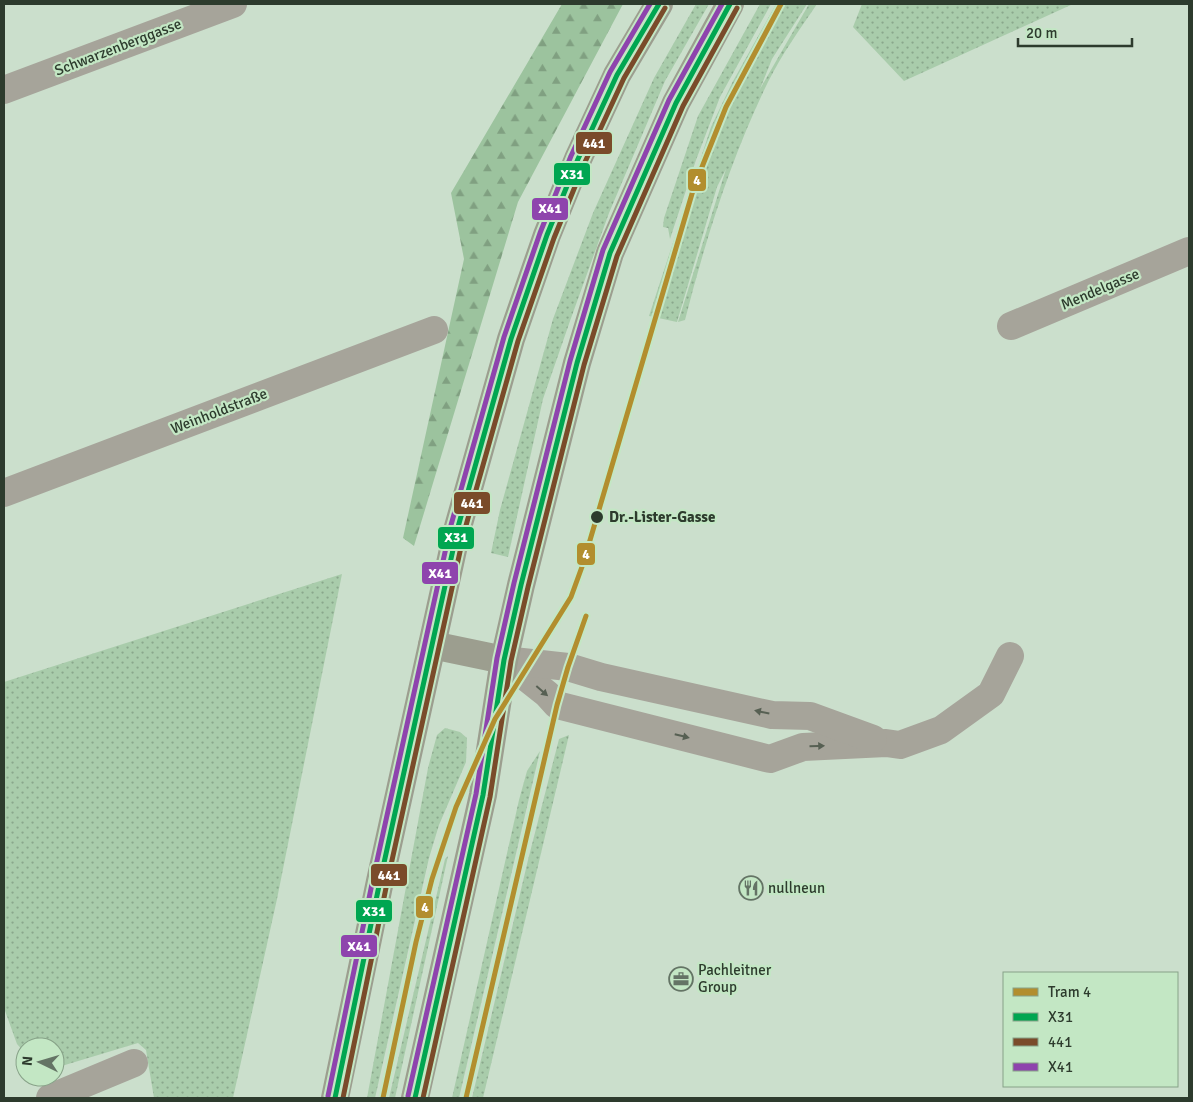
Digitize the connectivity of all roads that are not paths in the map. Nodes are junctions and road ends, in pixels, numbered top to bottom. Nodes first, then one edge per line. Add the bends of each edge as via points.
1 (233, 4) edge
2 (659, 4) edge
3 (730, 4) edge
4 (4, 90) edge
5 (1189, 251) edge
6 (1011, 326) dead end
7 (434, 330) dead end
8 (4, 492) edge
9 (432, 645) junction
10 (1010, 656) dead end
11 (504, 660) junction
12 (886, 743) junction
13 (134, 1063) dead end
14 (50, 1098) edge
15 (335, 1098) edge
16 (415, 1098) edge

1 - 4 street, Schwarzenberggasse
2 - 9 main road via 617,75 547,235 511,339 458,527
3 - 11 main road via 676,103 610,253 568,398
5 - 6 street, Mendelgasse
7 - 8 street, Weinholdstraße
9 - 11 main road
9 - 15 main road
10 - 12 street via 991,694 941,730 900,745
12 -> 11 street via 810,716 772,715 568,668
11 -> 12 street via 557,705 770,759 803,746
11 - 16 main road via 483,795
13 - 14 street

